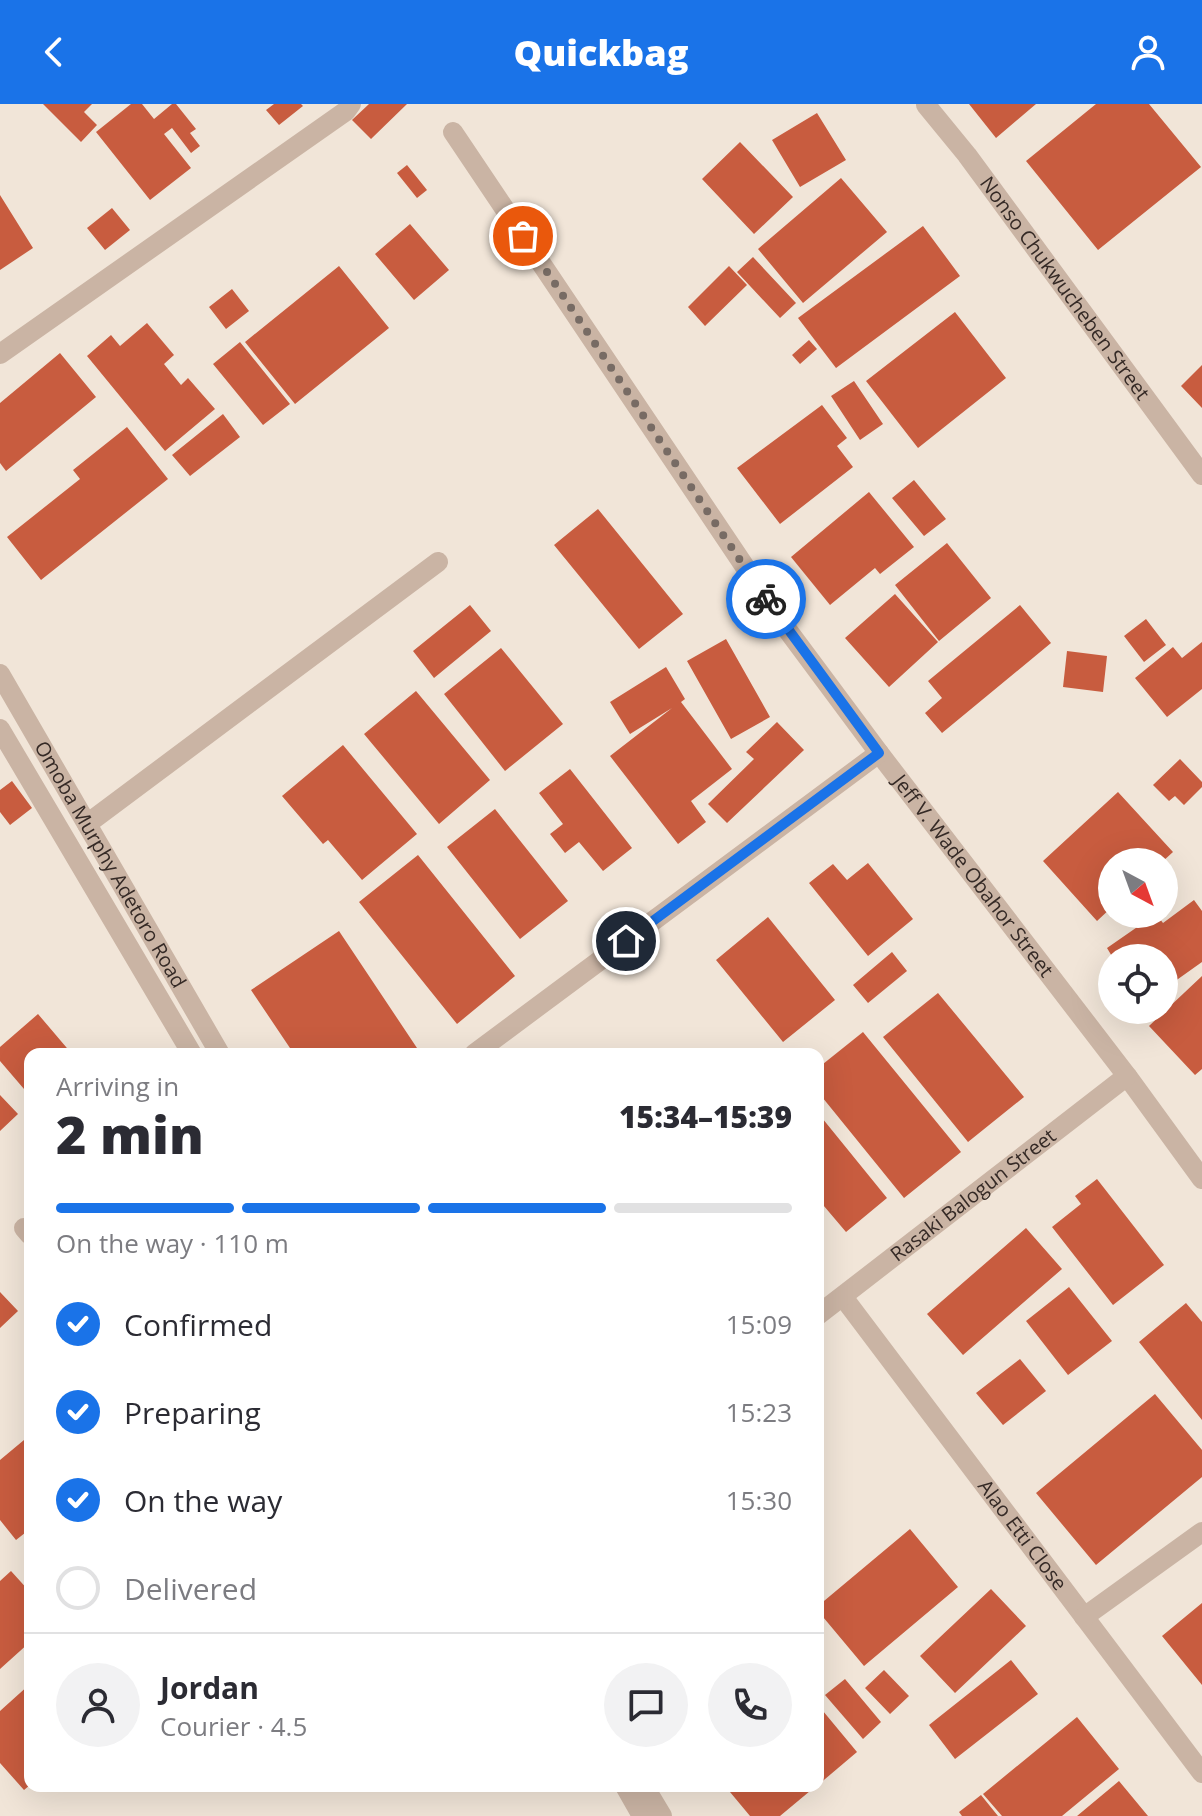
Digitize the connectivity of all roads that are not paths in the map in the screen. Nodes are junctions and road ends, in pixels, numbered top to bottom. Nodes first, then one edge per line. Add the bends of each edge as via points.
1 (351, 104) edge
2 (926, 105) edge
3 (453, 132) dead end
4 (0, 354) edge
5 (1202, 475) edge
6 (438, 562) dead end
7 (0, 674) edge
8 (0, 729) edge
9 (879, 753) junction
10 (87, 824) junction
11 (188, 1048) edge
12 (217, 1048) edge
13 (482, 1048) edge
14 (1127, 1076) junction
15 (1202, 1179) edge
16 (843, 1297) junction
17 (824, 1311) edge
18 (1202, 1532) edge
19 (1084, 1617) junction
20 (1202, 1773) edge
21 (628, 1792) edge
22 (648, 1792) edge
23 (642, 1816) edge
24 (662, 1816) edge

1 - 4 street
2 - 5 street, Nonso Chukwucheben Street
3 - 9 street, Jeff V. Wade Obahor Street via 786,628
6 - 10 street
7 - 10 street, Omoba Murphy Adetoro Road
8 - 11 street, Omoba Murphy Adetoro Road
9 - 13 street
9 - 14 street, Jeff V. Wade Obahor Street
10 - 12 street, Omoba Murphy Adetoro Road
14 - 15 street, Jeff V. Wade Obahor Street
14 - 16 street, Rasaki Balogun Street
16 - 17 street, Rasaki Balogun Street
16 - 19 street, Alao Etti Close
18 - 19 street
19 - 20 street, Alao Etti Close
21 - 23 street
22 - 24 street

